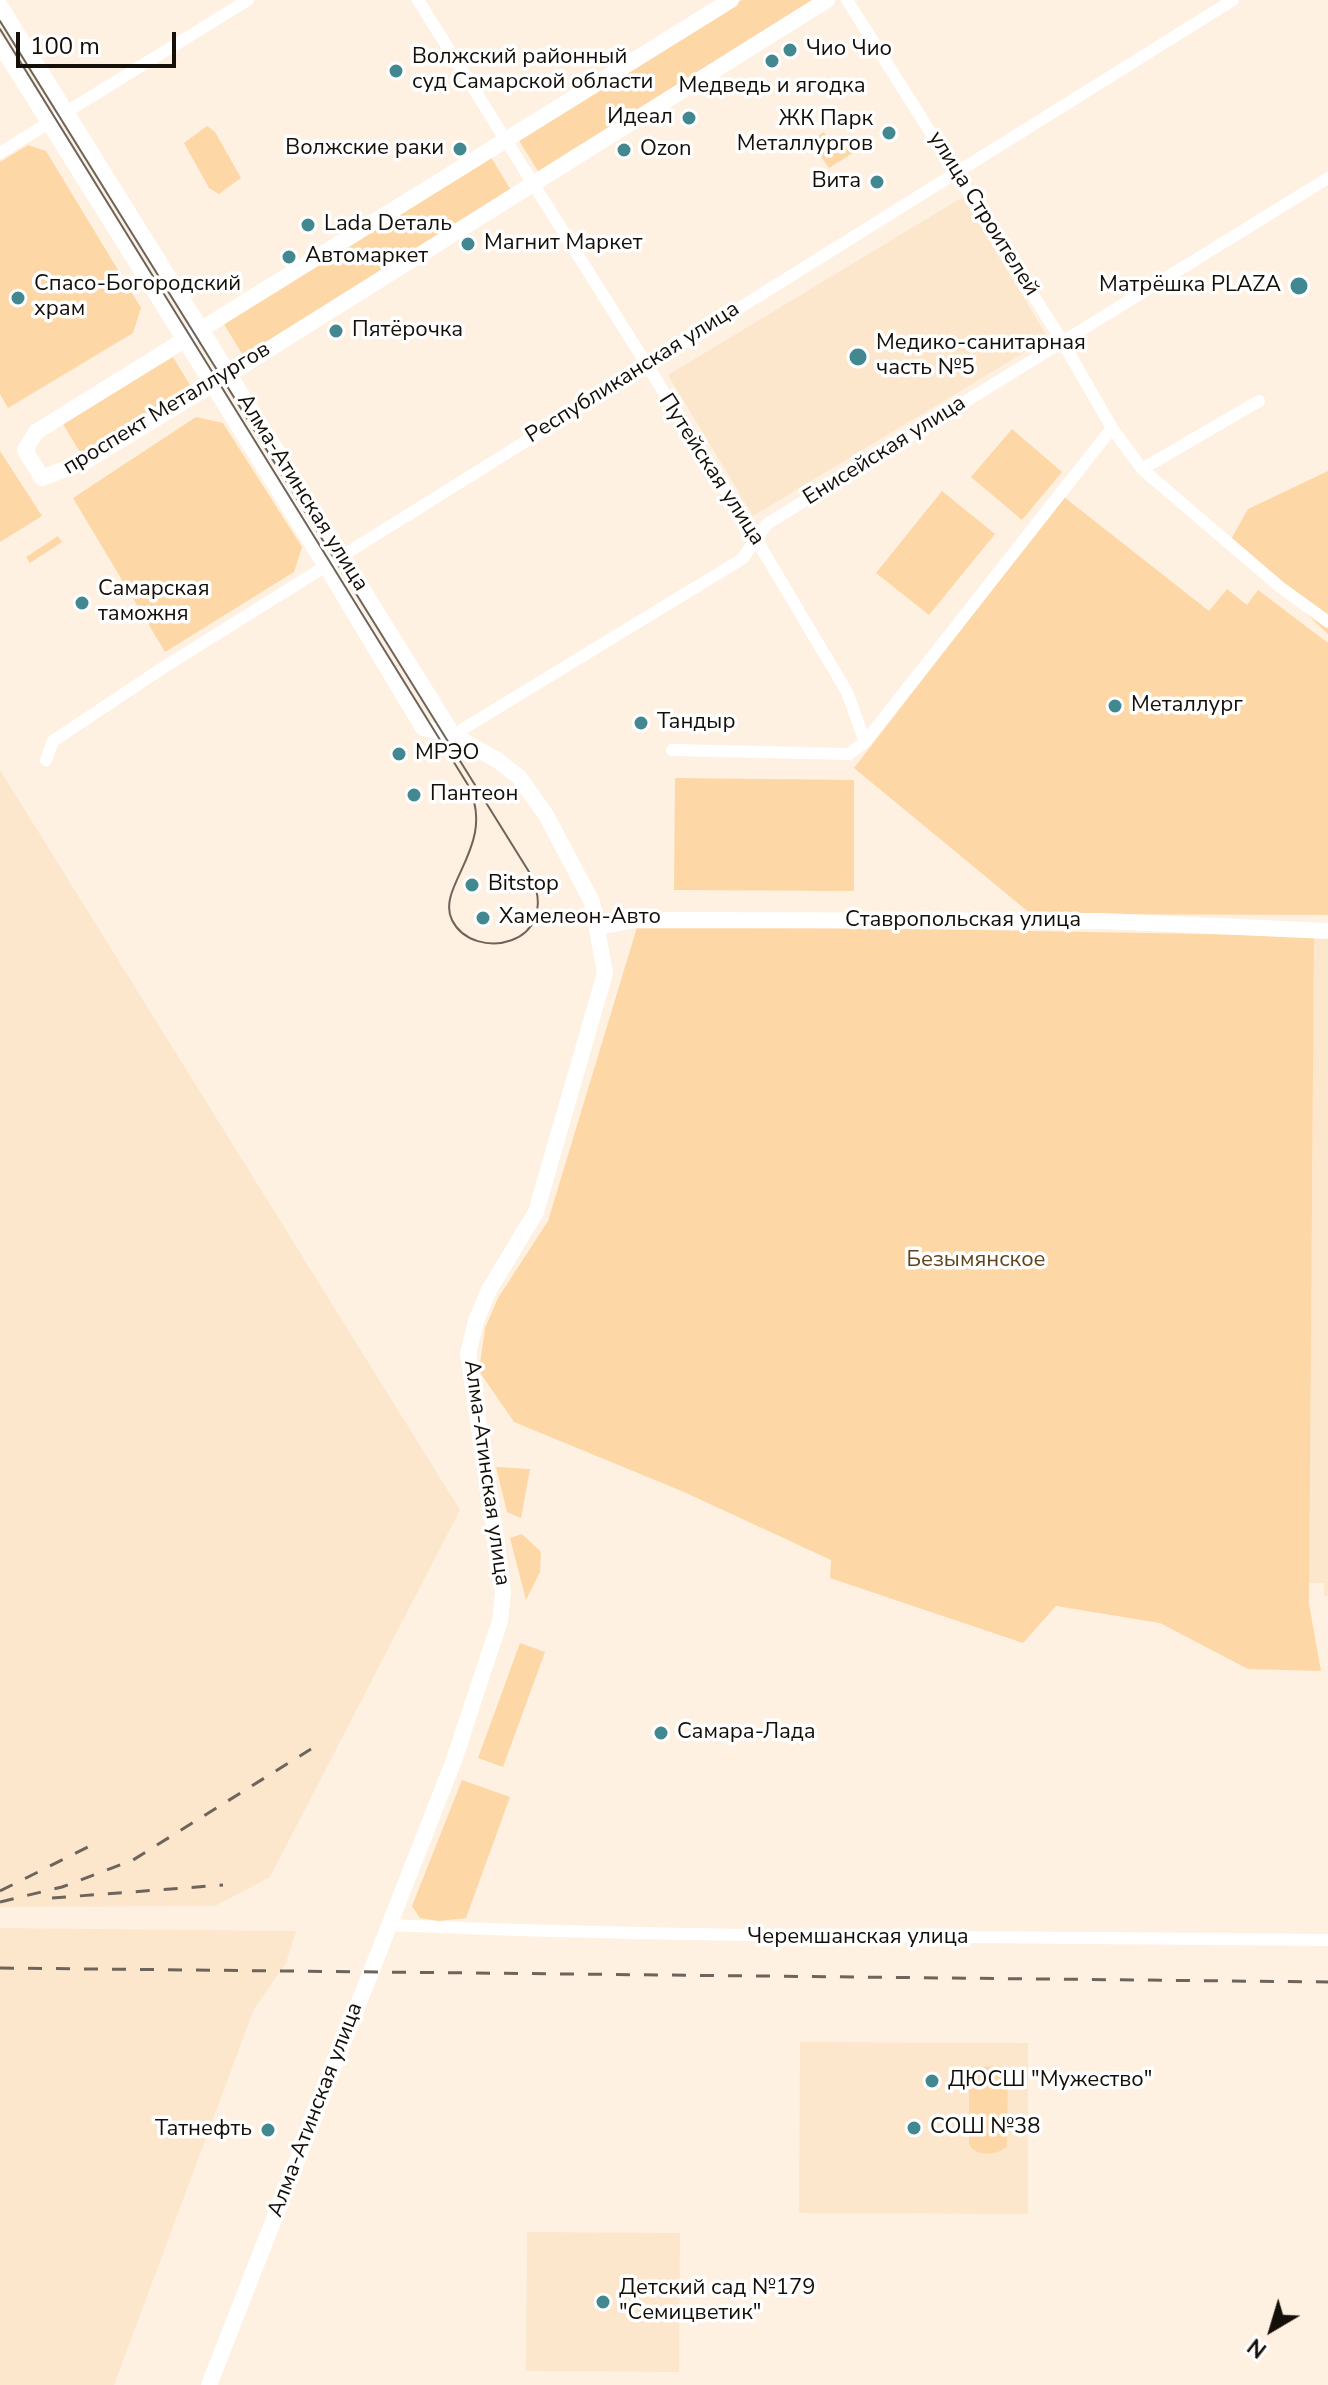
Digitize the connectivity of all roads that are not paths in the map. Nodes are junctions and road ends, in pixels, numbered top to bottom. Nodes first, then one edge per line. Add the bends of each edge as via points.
1 (248, 0) edge
2 (418, 0) edge
3 (731, 0) edge
4 (827, 0) edge
5 (847, 0) edge
6 (1233, 0) edge
7 (0, 6) edge
8 (0, 44) edge
9 (67, 113) junction
10 (49, 123) junction
11 (505, 143) junction
12 (0, 153) edge
13 (957, 173) junction
14 (1328, 178) edge
15 (531, 185) junction
16 (200, 329) junction
17 (184, 340) junction
18 (1062, 341) junction
19 (644, 366) junction
20 (229, 374) junction
21 (211, 383) junction
22 (1259, 401) dead end
23 (1112, 428) junction
24 (1142, 469) junction
25 (756, 539) junction
26 (342, 556) junction
27 (326, 566) junction
28 (1328, 622) edge
29 (453, 735) junction
30 (865, 742) junction
31 (672, 750) dead end
32 (46, 760) dead end
33 (599, 927) junction
34 (1328, 931) edge
35 (388, 1925) junction
36 (1328, 1940) edge
37 (209, 2385) edge

1 - 9 street
2 - 11 street, Путейская улица
3 - 11 street, проспект Металлургов
4 - 15 street, проспект Металлургов
5 - 13 street, улица Строителей
6 - 13 street, Республиканская улица
7 - 9 street, Алма-Атинская улица
8 - 10 street, Алма-Атинская улица
9 - 10 street
9 - 16 street, Алма-Атинская улица
10 - 12 street
10 - 17 street, Алма-Атинская улица
11 - 15 street, Путейская улица
11 - 16 street, проспект Металлургов
13 - 18 street, улица Строителей
13 - 19 street, Республиканская улица
14 - 18 street, Енисейская улица
15 - 19 street, Путейская улица
15 - 20 street, проспект Металлургов
16 - 17 street, проспект Металлургов
16 - 20 street, Алма-Атинская улица
17 - 21 street, Алма-Атинская улица
17 - 21 street, проспект Металлургов via 36,432 25,450 36,469 42,478 65,472
18 - 23 street, улица Строителей
18 - 25 street, Енисейская улица via 767,524
19 - 25 street, Путейская улица
19 - 26 street, Республиканская улица
20 - 21 street, проспект Металлургов
20 - 26 street, Алма-Атинская улица
21 - 27 street, Алма-Атинская улица
22 - 24 street
23 - 24 street, улица Строителей
23 - 30 street
24 - 28 street, улица Строителей
25 - 29 street, Енисейская улица via 742,559
25 - 30 street, Путейская улица via 847,692
26 - 27 street, Республиканская улица
26 - 29 street, Алма-Атинская улица
27 - 29 street, Алма-Атинская улица via 423,728
27 - 32 street, Республиканская улица via 53,741
29 - 33 street, Алма-Атинская улица via 519,777 566,853
30 - 31 street via 849,754
33 - 34 street, Ставропольская улица via 633,920 1103,921
33 - 35 street, Алма-Атинская улица via 605,973 555,1151 536,1212 489,1290 468,1354 503,1592 500,1621 454,1760
35 - 36 street, Черемшанская улица via 866,1939
35 - 37 street, Алма-Атинская улица

